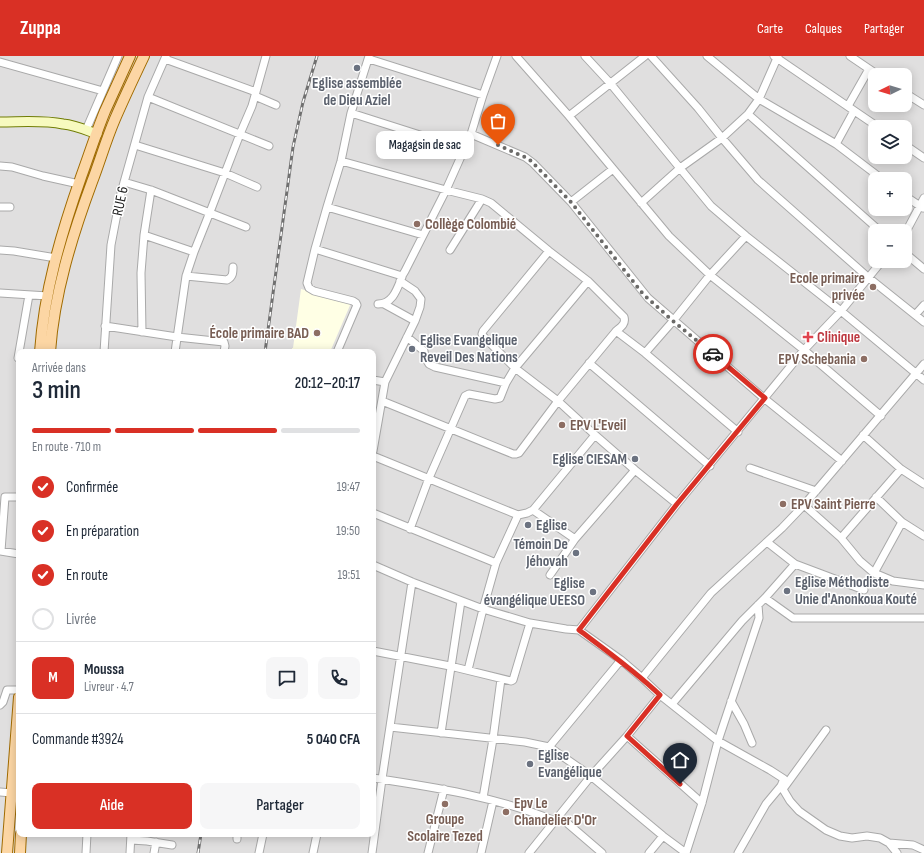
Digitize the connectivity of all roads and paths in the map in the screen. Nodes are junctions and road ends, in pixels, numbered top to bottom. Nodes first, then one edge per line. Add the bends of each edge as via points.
1 (118, 56) edge
2 (130, 56) edge
3 (144, 56) edge
4 (266, 56) edge
5 (497, 56) edge
6 (516, 56) edge
7 (585, 56) edge
8 (645, 56) edge
9 (651, 56) edge
10 (707, 56) edge
11 (850, 56) edge
12 (166, 57) edge
13 (369, 57) edge
14 (776, 57) edge
15 (0, 62) edge
16 (868, 68) edge
17 (868, 71) edge
18 (610, 83) junction
19 (103, 91) junction
20 (256, 94) junction
21 (483, 95) junction
22 (148, 97) junction
23 (912, 97) edge
24 (758, 99) junction
25 (276, 105) dead end
26 (924, 105) edge
27 (851, 109) junction
28 (351, 113) junction
29 (748, 114) junction
30 (570, 116) junction
31 (868, 120) edge
32 (0, 122) edge
33 (86, 130) junction
34 (96, 134) junction
35 (240, 134) junction
36 (471, 134) junction
37 (722, 138) junction
38 (836, 144) junction
39 (135, 145) junction
40 (269, 146) dead end
41 (464, 149) junction
42 (912, 150) edge
43 (924, 158) edge
44 (341, 161) junction
45 (0, 166) edge
46 (680, 168) junction
47 (613, 169) junction
48 (873, 172) edge
49 (225, 173) junction
50 (124, 182) junction
51 (79, 184) junction
52 (257, 188) dead end
53 (151, 190) junction
54 (446, 190) junction
55 (924, 198) edge
56 (482, 199) junction
57 (912, 201) edge
58 (571, 202) junction
59 (641, 203) junction
60 (0, 207) edge
61 (10, 207) dead end
62 (327, 207) junction
63 (922, 208) edge
64 (210, 212) junction
65 (872, 224) edge
66 (911, 224) edge
67 (246, 227) dead end
68 (144, 235) junction
69 (423, 235) junction
70 (746, 236) junction
71 (315, 249) junction
72 (0, 250) edge
73 (450, 250) dead end
74 (549, 251) junction
75 (194, 252) junction
76 (56, 258) junction
77 (912, 259) edge
78 (233, 267) dead end
79 (877, 268) edge
80 (924, 269) edge
81 (710, 274) junction
82 (186, 276) junction
83 (869, 278) junction
84 (401, 279) junction
85 (588, 281) junction
86 (0, 293) edge
87 (29, 294) junction
88 (48, 296) junction
89 (924, 305) edge
90 (840, 311) junction
91 (915, 315) junction
92 (415, 321) junction
93 (673, 321) junction
94 (924, 322) edge
95 (105, 326) junction
96 (616, 331) junction
97 (142, 332) junction
98 (177, 337) junction
99 (407, 337) junction
100 (20, 349) edge
101 (40, 349) edge
102 (50, 349) edge
103 (104, 349) edge
104 (175, 349) edge
105 (224, 349) edge
106 (337, 349) edge
107 (804, 350) junction
108 (645, 353) junction
109 (590, 363) junction
110 (924, 364) edge
111 (515, 368) junction
112 (916, 374) junction
113 (376, 380) edge
114 (924, 380) edge
115 (385, 382) junction
116 (506, 383) junction
117 (765, 398) junction
118 (382, 401) junction
119 (558, 401) junction
120 (881, 416) junction
121 (451, 430) junction
122 (738, 432) junction
123 (376, 434) edge
124 (595, 435) junction
125 (863, 435) junction
126 (376, 457) edge
127 (842, 461) junction
128 (710, 466) junction
129 (750, 468) dead end
130 (901, 469) junction
131 (635, 470) junction
132 (429, 478) junction
133 (924, 484) edge
134 (816, 491) junction
135 (16, 497) edge
136 (876, 497) junction
137 (2, 498) edge
138 (677, 504) junction
139 (804, 505) junction
140 (533, 510) junction
141 (376, 514) edge
142 (518, 515) junction
143 (902, 522) junction
144 (410, 529) junction
145 (924, 536) edge
146 (841, 538) junction
147 (575, 539) junction
148 (767, 542) junction
149 (0, 551) edge
150 (16, 554) edge
151 (496, 563) junction
152 (795, 564) junction
153 (376, 566) edge
154 (874, 573) junction
155 (550, 575) dead end
156 (412, 582) junction
157 (924, 585) edge
158 (864, 590) dead end
159 (765, 598) junction
160 (460, 601) junction
161 (758, 605) junction
162 (483, 609) junction
163 (924, 618) edge
164 (530, 623) junction
165 (579, 630) junction
166 (376, 652) edge
167 (401, 657) junction
168 (620, 660) junction
169 (450, 666) junction
170 (468, 670) junction
171 (642, 678) junction
172 (501, 679) junction
173 (16, 690) edge
174 (660, 695) junction
175 (731, 701) junction
176 (672, 704) junction
177 (0, 705) edge
178 (390, 727) junction
179 (826, 730) dead end
180 (440, 733) junction
181 (627, 736) junction
182 (16, 738) edge
183 (493, 739) junction
184 (718, 741) junction
185 (752, 743) dead end
186 (549, 747) junction
187 (591, 776) junction
188 (376, 778) edge
189 (382, 779) junction
190 (782, 788) junction
191 (444, 789) junction
192 (0, 792) edge
193 (12, 793) junction
194 (483, 798) junction
195 (493, 801) junction
196 (702, 803) junction
197 (557, 818) junction
198 (376, 823) edge
199 (663, 836) junction
200 (21, 837) edge
201 (86, 837) edge
202 (131, 837) edge
203 (148, 837) edge
204 (262, 837) edge
205 (316, 837) edge
206 (374, 837) edge
207 (156, 842) junction
208 (889, 843) junction
209 (172, 845) dead end
210 (924, 850) edge
211 (7, 853) edge
212 (20, 853) edge
213 (86, 853) edge
214 (130, 853) edge
215 (154, 853) edge
216 (259, 853) edge
217 (313, 853) edge
218 (372, 853) edge
219 (428, 853) edge
220 (481, 853) edge
221 (529, 853) edge
222 (602, 853) edge
223 (649, 853) edge
224 (738, 853) edge
225 (897, 853) edge

1 - 19 street
2 - 34 main road
3 - 102 main road via 115,120 78,221 58,296
4 - 20 street
5 - 21 street
6 - 30 street
7 - 18 street
8 - 18 street
9 - 37 street
10 - 24 street
11 - 16 street
12 - 20 street
12 - 22 street, RUE 6
13 - 21 street
13 - 28 street
14 - 24 street
14 - 27 street
15 - 19 street
17 - 27 street
18 - 30 street
18 - 46 street
19 - 33 street
20 - 25 street
20 - 35 street
21 - 36 street
22 - 35 street
22 - 39 street, RUE 6
23 - 26 street
24 - 29 street
24 - 38 street
27 - 31 street
27 - 38 street
28 - 41 street
28 - 44 street
29 - 37 street
29 - 65 street
30 - 47 street
32 - 33 street via 63,124
33 - 34 street
34 - 51 main road
35 - 40 street
35 - 49 street
36 - 41 street
36 - 58 street via 529,159
37 - 46 street
37 - 83 street via 758,180
38 - 48 street
39 - 49 street
39 - 50 street, RUE 6
41 - 54 street
42 - 43 street
44 - 54 street
44 - 62 street
45 - 51 street
46 - 59 street
46 - 70 street via 711,206
47 - 58 street
47 - 59 street
49 - 52 street
49 - 64 street
50 - 53 street
50 - 95 street, RUE 6 via 111,245
51 - 76 main road
53 - 64 street
53 - 68 street
54 - 56 street
54 - 69 street
55 - 63 street
56 - 73 street
56 - 74 street
57 - 63 street
58 - 93 street via 643,294
59 - 81 street via 669,236
60 - 61 street
62 - 69 street
62 - 71 street
63 - 66 street
64 - 67 street
64 - 75 street
68 - 75 street
68 - 97 street via 141,273
69 - 84 street
70 - 81 street
70 - 90 street
71 - 84 street
71 - 106 street via 307,283 309,288 353,301 357,305
72 - 76 street
74 - 85 street
74 - 111 street via 482,334
75 - 82 street
76 - 88 main road
77 - 80 street
78 - 82 street via 233,274 227,280
79 - 83 street
81 - 93 street
81 - 107 street
82 - 98 street
83 - 90 street
83 - 91 street
84 - 92 street via 421,299
84 - 92 street via 392,298 381,304
85 - 96 street via 624,317 624,324
85 - 111 street
86 - 87 street
87 - 88 street
87 - 100 street
88 - 101 main road
89 - 91 street
90 - 107 street
90 - 112 street
91 - 94 street
92 - 99 street
93 - 108 street
93 - 117 street
95 - 97 street
95 - 103 street, RUE 6
96 - 108 street
96 - 109 street
97 - 98 street
98 - 104 street
98 - 105 street via 224,342
99 - 115 street
99 - 116 street via 424,351 429,364 435,367
107 - 117 street
107 - 120 street
108 - 122 street
109 - 119 street
109 - 128 street
110 - 112 street
111 - 116 street
111 - 119 street
112 - 114 street
112 - 120 street
113 - 115 street
115 - 118 street
116 - 121 street via 498,399 469,394 465,396
117 - 122 street
117 - 127 street
118 - 121 street
118 - 123 street
119 - 121 street via 516,454
119 - 124 street
120 - 125 street
121 - 132 street
122 - 128 street
124 - 131 street
124 - 140 street
125 - 127 street
125 - 130 street
126 - 132 street
127 - 134 street
128 - 138 street
129 - 134 street
130 - 133 street
130 - 136 street
131 - 138 street
131 - 147 street
132 - 142 street
132 - 144 street
134 - 139 street
135 - 137 street
136 - 143 street
136 - 146 street
137 - 149 street
138 - 165 street
139 - 146 street
139 - 148 street
140 - 142 street
140 - 147 street
141 - 144 street
142 - 151 street
143 - 145 street
143 - 154 street
144 - 151 street
146 - 154 street
147 - 155 street
148 - 152 street
148 - 171 street via 710,593
149 - 150 street
151 - 162 street
152 - 158 street
152 - 159 street
153 - 156 street
154 - 157 street via 892,581
156 - 160 street
156 - 167 street
159 - 161 street
159 - 163 street via 793,618
160 - 162 street
160 - 169 street
161 - 175 street via 759,618
161 - 176 street
162 - 164 street
162 - 170 street
164 - 165 street
164 - 172 street via 513,680
165 - 168 street
166 - 167 street
167 - 169 street
167 - 178 street
168 - 171 street
168 - 186 street
169 - 170 street
169 - 180 street
170 - 172 street
171 - 174 street
172 - 183 street
173 - 177 street via 8,690
174 - 176 street
174 - 181 street
175 - 184 street
175 - 185 street
176 - 184 street
178 - 180 street
178 - 189 street
179 - 190 street
180 - 183 street
181 - 187 street
181 - 196 street
182 - 193 main road
183 - 186 street
183 - 194 street
184 - 190 street via 784,779
184 - 196 street
186 - 187 street
187 - 197 street
187 - 199 street
188 - 189 street
189 - 191 street
189 - 198 street
190 - 208 street via 799,812 826,830 852,838 880,838
190 - 224 street via 766,804
191 - 194 street
191 - 219 street
192 - 193 street
193 - 211 main road
194 - 195 street
195 - 197 street
195 - 220 street
196 - 199 street via 686,853
197 - 221 street
197 - 222 street
199 - 223 street
200 - 212 main road
201 - 213 street
202 - 203 street
202 - 214 street
203 - 207 street
204 - 216 street
205 - 217 street
206 - 218 street
207 - 209 street
207 - 215 street
208 - 210 street via 913,845
208 - 225 street

